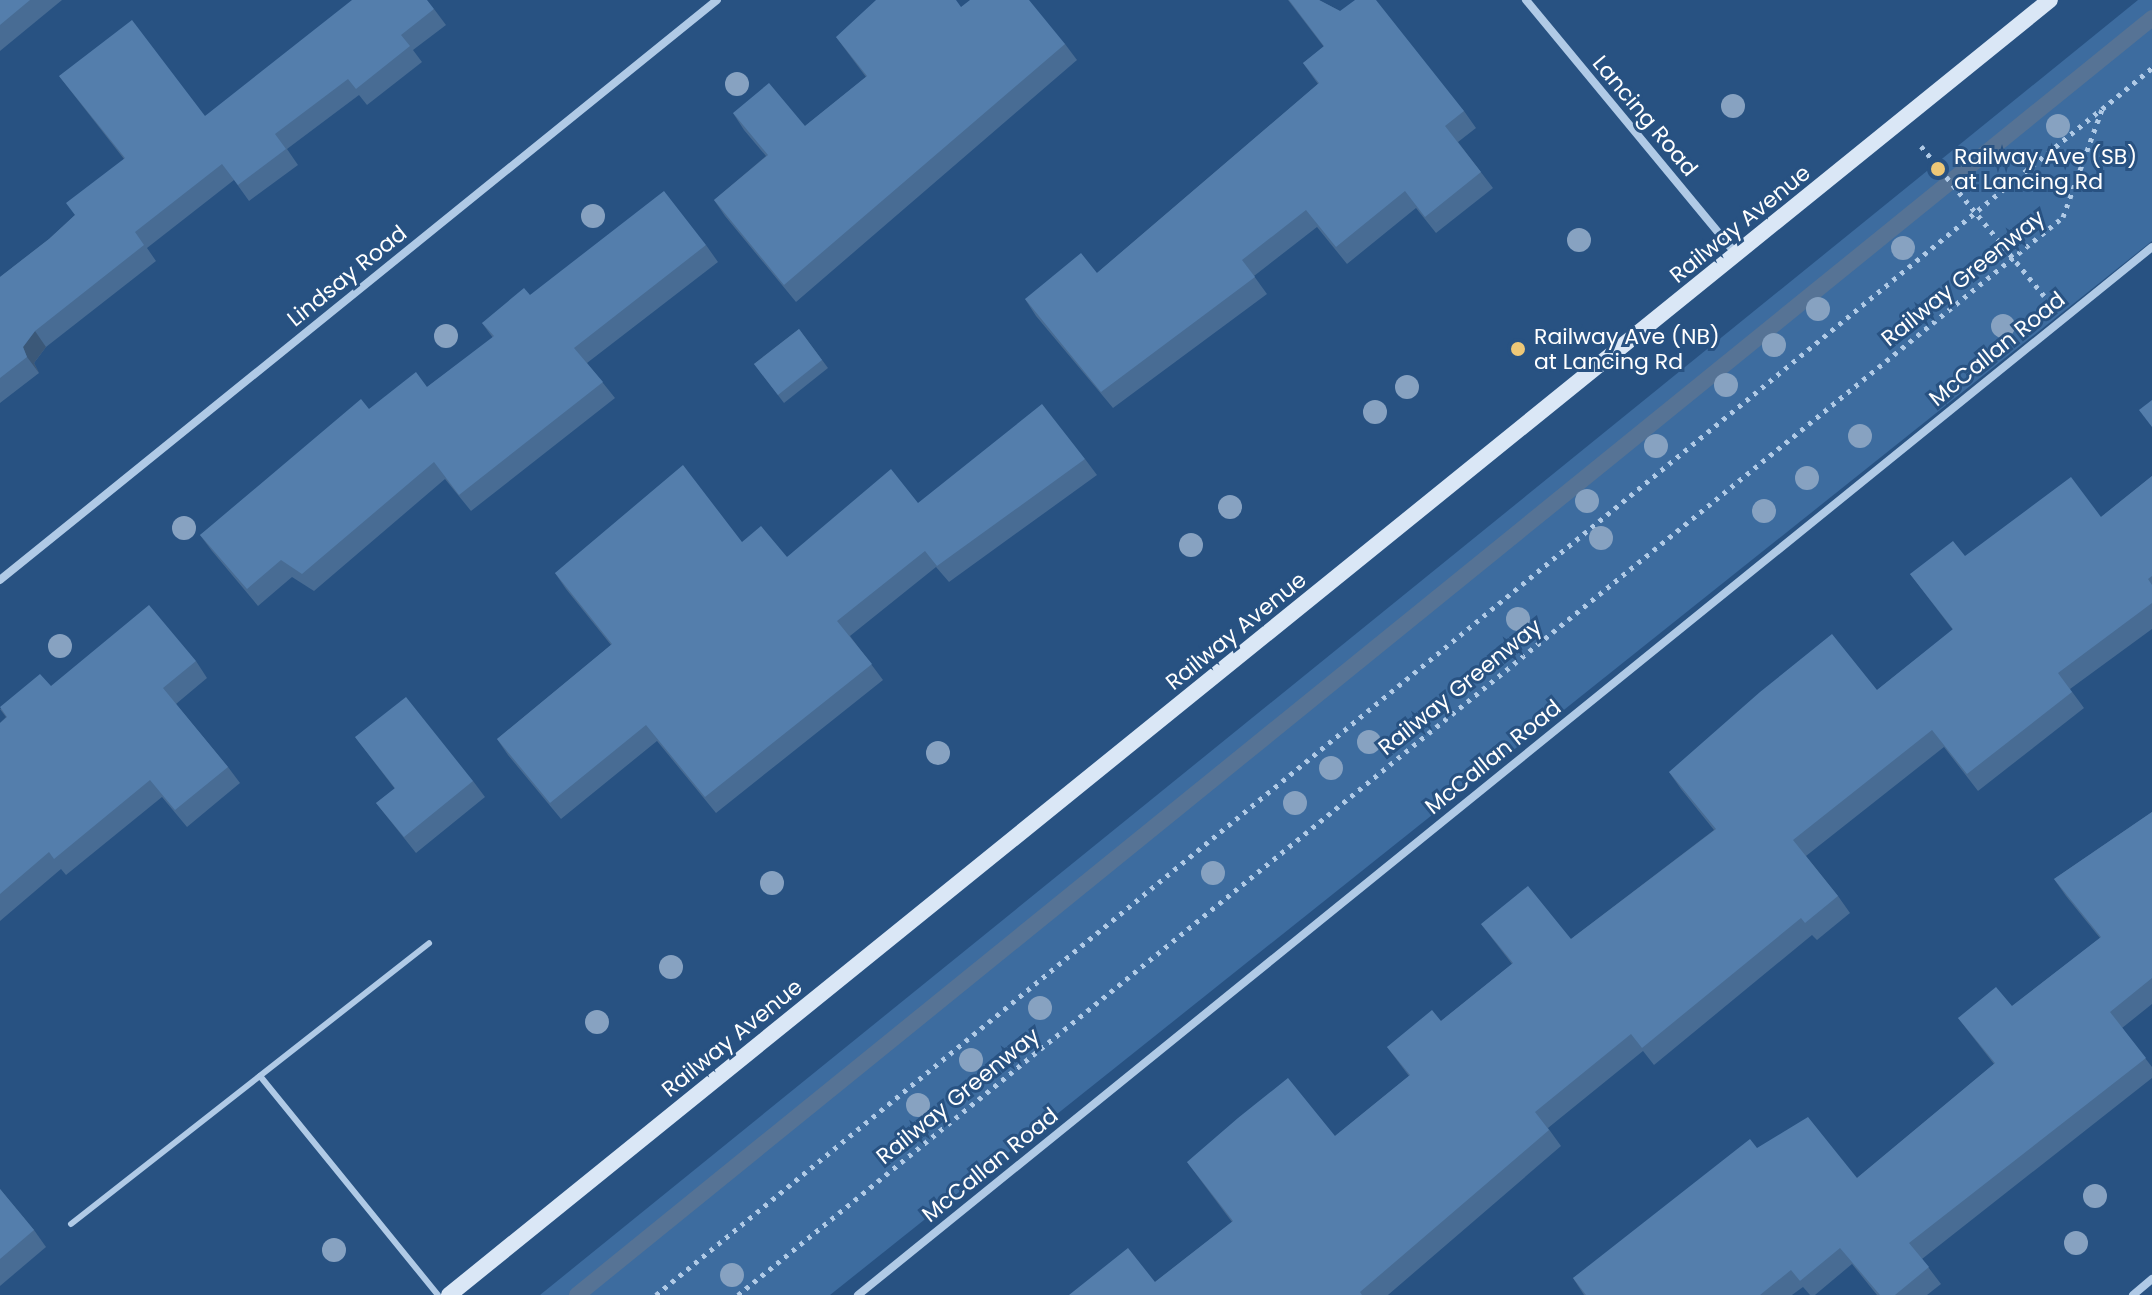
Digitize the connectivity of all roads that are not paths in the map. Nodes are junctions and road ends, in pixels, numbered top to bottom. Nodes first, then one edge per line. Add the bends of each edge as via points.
1 (717, 0) edge
2 (1526, 0) edge
3 (2050, 0) edge
4 (2152, 247) edge
5 (1737, 255) junction
6 (0, 580) edge
7 (429, 943) dead end
8 (260, 1076) junction
9 (71, 1224) dead end
10 (2152, 1279) edge
11 (438, 1295) edge
12 (449, 1295) edge
13 (858, 1295) edge
14 (2133, 1295) edge

1 - 6 street, Lindsay Road
2 - 5 street, Lancing Road
3 - 5 main road, Railway Avenue
4 - 13 street, McCallan Road
5 - 12 main road, Railway Avenue
7 - 8 lane
8 - 9 lane
8 - 11 lane
10 - 14 street

